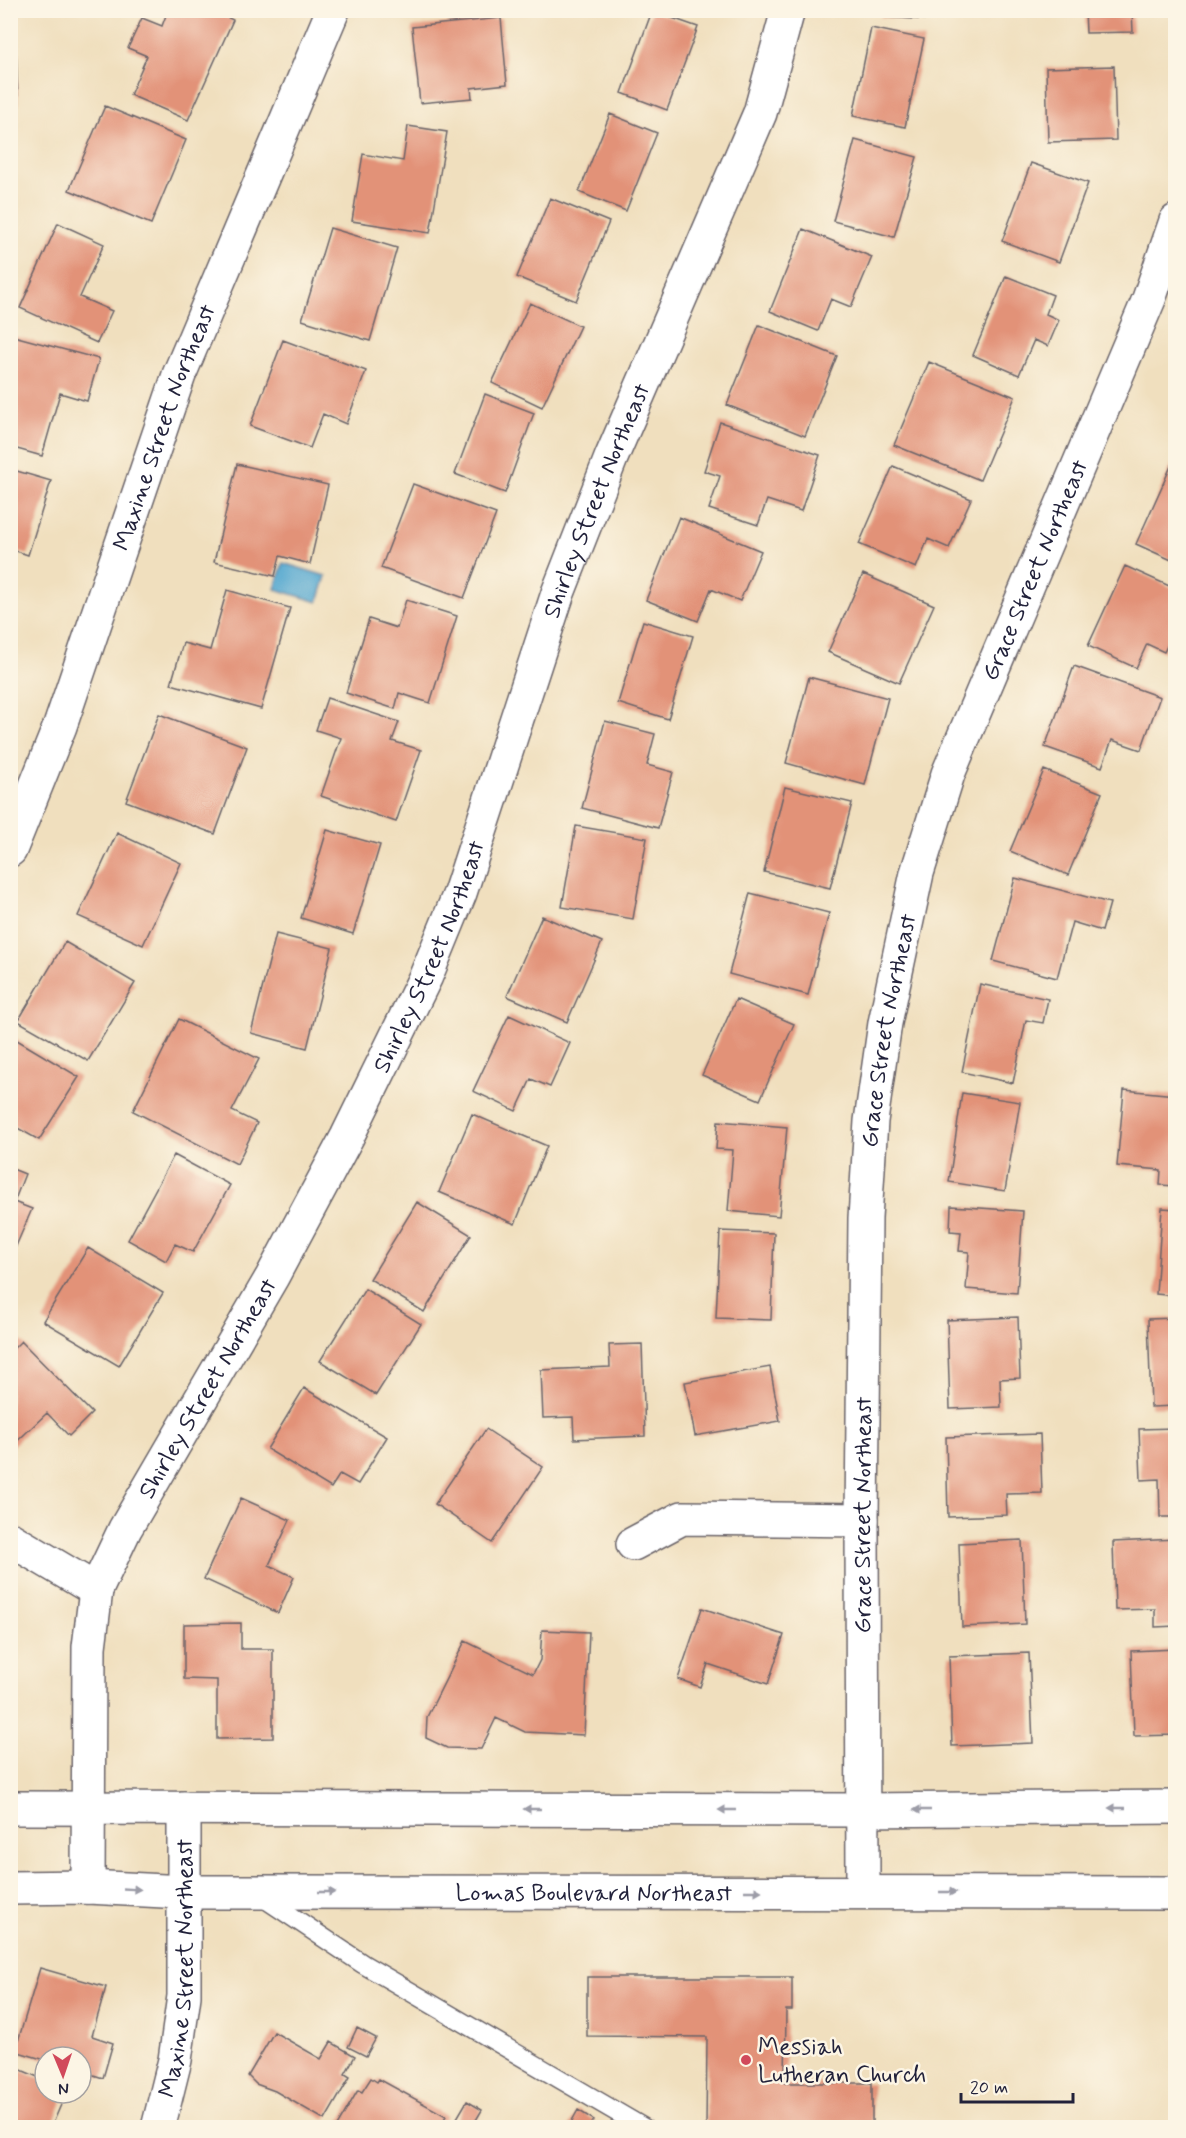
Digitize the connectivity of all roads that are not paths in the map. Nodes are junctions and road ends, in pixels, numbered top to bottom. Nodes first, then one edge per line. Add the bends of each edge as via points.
1 (333, 10) edge
2 (788, 10) edge
3 (1176, 222) edge
4 (10, 850) edge
5 (862, 1520) junction
6 (10, 1539) edge
7 (633, 1544) dead end
8 (96, 1590) junction
9 (10, 1808) edge
10 (87, 1808) junction
11 (184, 1808) junction
12 (1176, 1808) edge
13 (862, 1810) junction
14 (88, 1887) junction
15 (10, 1888) edge
16 (863, 1891) junction
17 (183, 1892) junction
18 (255, 1892) junction
19 (1176, 1893) edge
20 (158, 2127) edge
21 (644, 2127) edge

1 - 4 street, Maxine Street Northeast via 179,375 60,726
2 - 8 street, Shirley Street Northeast via 760,113 611,458 558,592 463,885 426,976 347,1137 272,1277 125,1529
3 - 5 street, Grace Street Northeast via 1149,299 948,774 917,873 885,1023 871,1121 865,1218
5 - 7 street via 682,1518
5 - 13 street, Grace Street Northeast
6 - 8 street
8 - 10 street, Shirley Street Northeast via 89,1647
9 - 10 street
10 - 11 street
10 - 14 street, Shirley Street Northeast
13 -> 11 street
11 - 17 street, Maxine Street Northeast
12 -> 13 street
13 - 16 street, Grace Street Northeast
14 - 15 street, Lomas Boulevard Northeast
14 -> 17 street, Lomas Boulevard Northeast
18 -> 16 street, Lomas Boulevard Northeast
16 -> 19 street, Lomas Boulevard Northeast
17 - 18 street, Lomas Boulevard Northeast
17 - 20 street, Maxine Street Northeast via 184,1996 175,2060
18 - 21 lane via 363,1964

